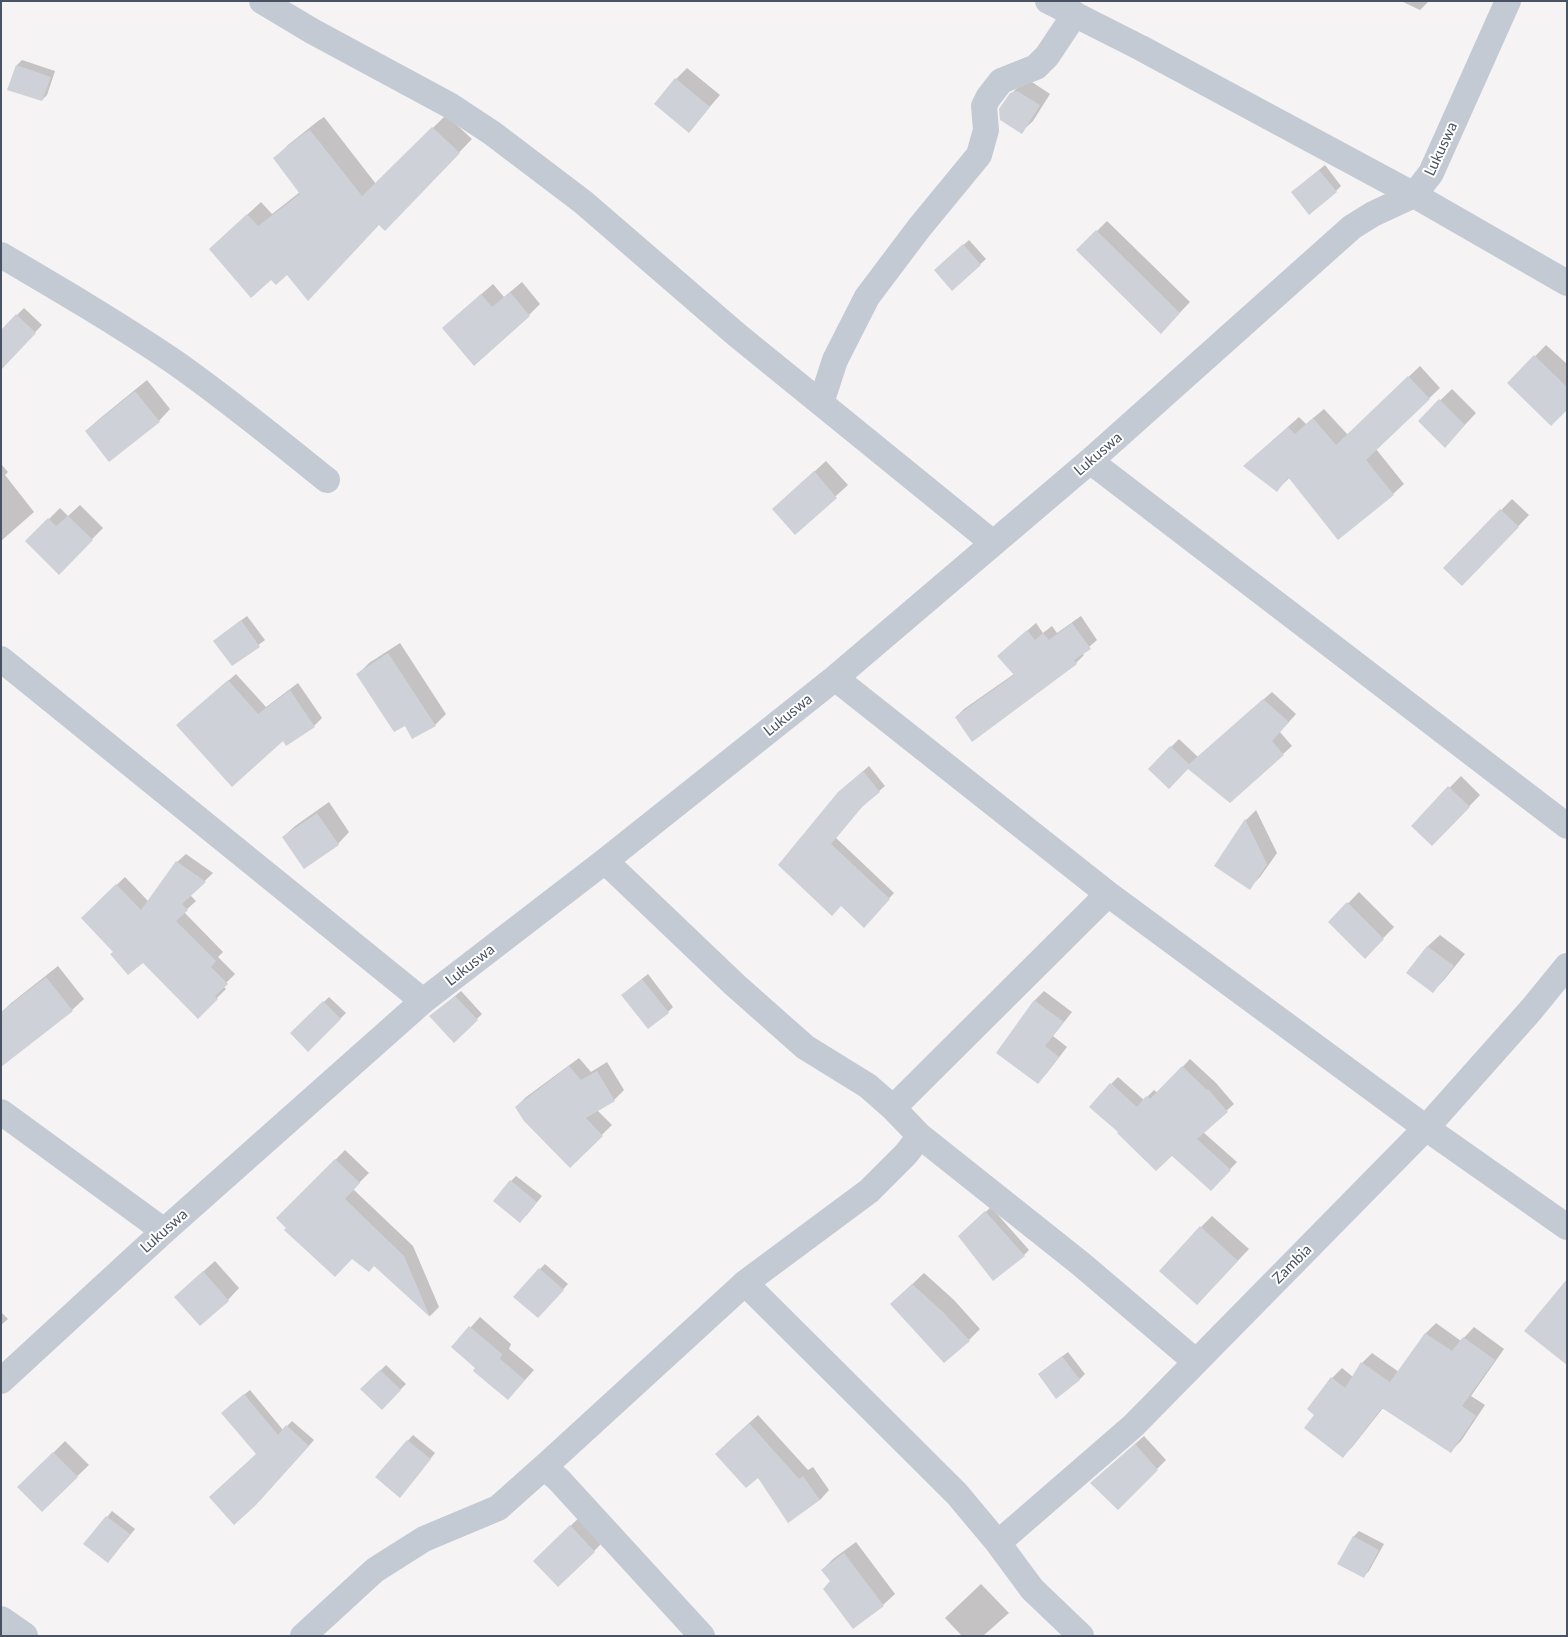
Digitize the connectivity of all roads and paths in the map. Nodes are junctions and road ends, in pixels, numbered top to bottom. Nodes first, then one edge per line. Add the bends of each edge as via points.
1 (262, 1) edge
2 (1048, 1) edge
3 (1508, 1) edge
4 (1075, 14) junction
5 (1414, 195) junction
6 (1, 255) edge
7 (1567, 283) edge
8 (821, 403) junction
9 (1090, 461) junction
10 (327, 480) dead end
11 (993, 543) junction
12 (1, 659) edge
13 (835, 678) junction
14 (1567, 826) edge
15 (605, 861) junction
16 (1108, 894) junction
17 (1567, 966) edge
18 (423, 1001) junction
19 (893, 1108) junction
20 (1, 1112) edge
21 (1426, 1128) junction
22 (920, 1136) junction
23 (1567, 1227) edge
24 (164, 1231) junction
25 (746, 1283) junction
26 (1196, 1361) junction
27 (1, 1381) edge
28 (544, 1467) junction
29 (998, 1543) junction
30 (1, 1620) edge
31 (24, 1636) edge
32 (304, 1636) edge
33 (702, 1636) edge
34 (1081, 1636) edge

1 - 8 street via 451,106 492,133 583,202
2 - 4 street
3 - 5 street, Lukuswa via 1431,173
4 - 5 street
4 - 8 street via 1048,56 1036,67 1002,81 988,98 984,106 986,130 979,155 867,297 835,360
5 - 7 street
5 - 9 street, Lukuswa via 1352,227
6 - 10 street via 114,322 173,362 228,400
8 - 11 street
9 - 11 street, Lukuswa
9 - 14 street
11 - 13 street, Lukuswa
12 - 18 street
13 - 15 street, Lukuswa
13 - 16 street
15 - 18 street, Lukuswa
15 - 19 street via 805,1048 868,1086
16 - 19 street
16 - 21 street
17 - 21 street, Zambia
18 - 24 street, Lukuswa
19 - 22 street
20 - 24 street
21 - 23 street
21 - 26 street, Zambia
22 - 25 street via 869,1191
22 - 26 street via 1081,1264
24 - 27 street, Lukuswa
25 - 28 street
25 - 29 street via 957,1494
26 - 29 street, Zambia via 1132,1426
28 - 32 street via 498,1508 424,1539 375,1570
28 - 33 street
29 - 34 street via 1032,1589
30 - 31 street

